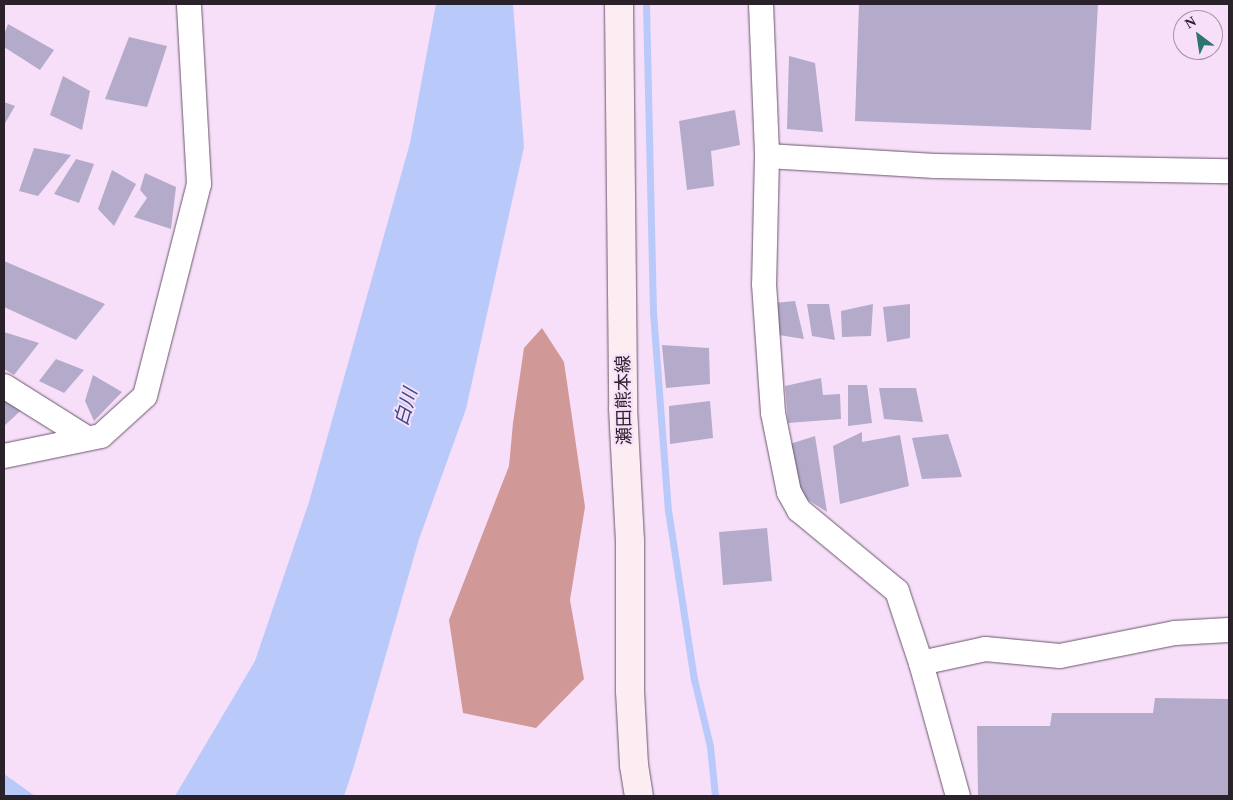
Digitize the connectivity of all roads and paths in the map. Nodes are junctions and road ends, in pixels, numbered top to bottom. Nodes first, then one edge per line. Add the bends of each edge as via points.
1 (190, 4) edge
2 (619, 4) edge
3 (761, 4) edge
4 (767, 156) junction
5 (1229, 172) edge
6 (4, 386) edge
7 (87, 438) junction
8 (4, 456) edge
9 (1229, 630) edge
10 (921, 663) junction
11 (639, 796) edge
12 (958, 796) edge

1 - 7 street via 198,184 145,396 100,436
2 - 11 main road, 瀬田熊本線 via 630,691
3 - 4 street
4 - 5 street via 935,166
4 - 10 street via 764,284 773,413 789,492 799,510 897,591
6 - 7 street
7 - 8 street
9 - 10 street via 1175,633 1060,656 985,649
10 - 12 street

